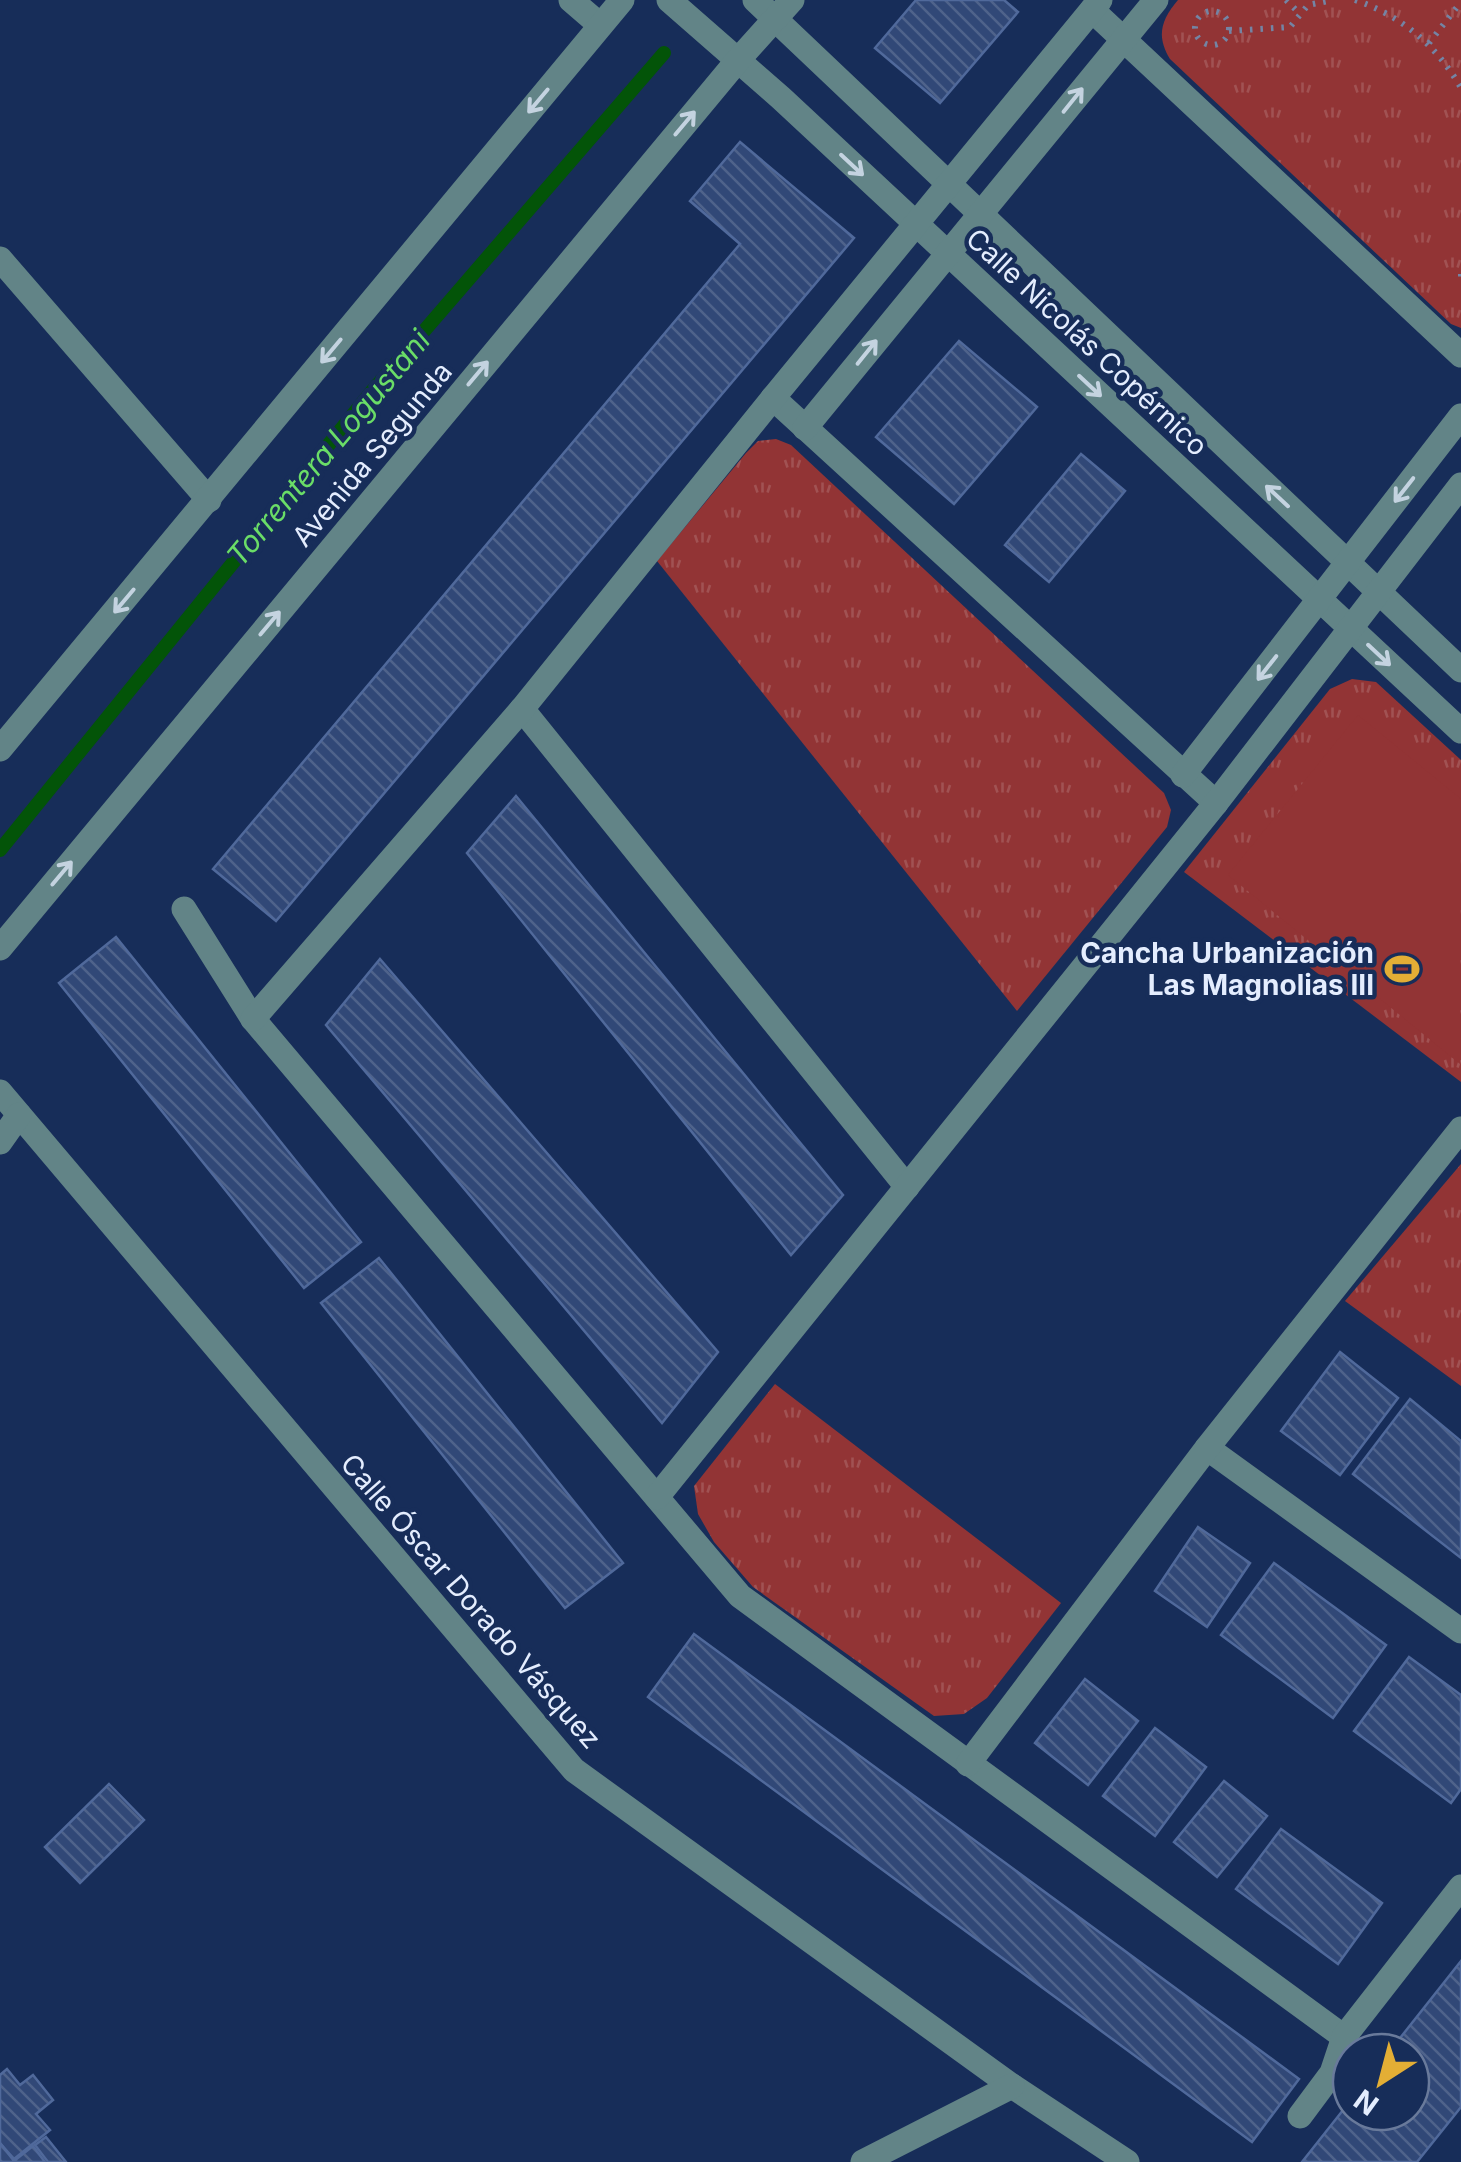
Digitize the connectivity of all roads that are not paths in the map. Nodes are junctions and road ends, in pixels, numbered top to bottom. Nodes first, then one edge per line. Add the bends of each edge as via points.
1 (571, 0) edge
2 (622, 0) edge
3 (669, 0) edge
4 (755, 0) edge
5 (1156, 0) edge
6 (1096, 5) edge
7 (784, 10) edge
8 (600, 25) junction
9 (1122, 39) junction
10 (738, 60) junction
11 (948, 184) junction
12 (980, 214) junction
13 (916, 224) junction
14 (947, 254) junction
15 (0, 259) edge
16 (1461, 355) edge
17 (773, 398) junction
18 (1461, 416) edge
19 (805, 428) junction
20 (1461, 485) edge
21 (209, 500) junction
22 (1348, 563) junction
23 (1380, 593) junction
24 (1320, 600) junction
25 (1352, 630) junction
26 (1461, 670) edge
27 (522, 710) junction
28 (1461, 731) edge
29 (0, 749) edge
30 (1183, 775) junction
31 (1216, 803) junction
32 (184, 909) dead end
33 (0, 948) edge
34 (253, 1019) junction
35 (0, 1092) edge
36 (19, 1115) junction
37 (1461, 1129) edge
38 (0, 1142) edge
39 (907, 1187) junction
40 (1207, 1448) junction
41 (657, 1497) junction
42 (1461, 1631) edge
43 (968, 1764) junction
44 (1461, 1886) edge
45 (1337, 2032) edge
46 (1348, 2032) edge
47 (1331, 2074) edge
48 (1012, 2086) junction
49 (1300, 2116) dead end
50 (863, 2162) edge
51 (1127, 2162) edge

1 - 8 street
2 - 8 street
3 - 10 street, Calle Nicolás Copérnico
4 - 7 street, Calle Nicolás Copérnico
5 - 9 street
6 - 9 street
6 - 11 street
7 - 10 street, Avenida Segunda
7 - 11 street, Calle Nicolás Copérnico
8 -> 21 street
12 -> 9 street
9 - 16 street
10 -> 13 street, Calle Nicolás Copérnico
33 -> 10 street, Avenida Segunda
11 - 12 street, Calle Nicolás Copérnico
11 - 13 street
12 - 14 street
22 -> 12 street, Calle Nicolás Copérnico
13 - 14 street, Calle Nicolás Copérnico
13 - 17 street
19 -> 14 street
14 -> 24 street, Calle Nicolás Copérnico
15 - 21 street
17 - 19 street
17 - 27 street
18 -> 22 street
19 - 30 street
20 - 23 street
21 -> 29 street
22 - 23 street, Calle Nicolás Copérnico
22 - 24 street
23 - 25 street
23 - 26 street, Calle Nicolás Copérnico
24 - 25 street, Calle Nicolás Copérnico
24 -> 30 street
25 -> 28 street, Calle Nicolás Copérnico
25 - 31 street
27 - 34 street
27 - 39 street
30 - 31 street
31 - 39 street
32 - 34 street
34 - 41 street
35 - 36 street, Calle Óscar Dorado Vásquez
36 - 38 street
36 - 48 street, Calle Óscar Dorado Vásquez via 574,1770
37 - 40 street
39 - 41 street
40 - 42 street
40 - 43 street
41 - 43 street via 740,1596
43 - 45 street
44 - 46 street
47 - 49 street
48 - 50 street
48 - 51 street, Calle Óscar Dorado Vásquez

